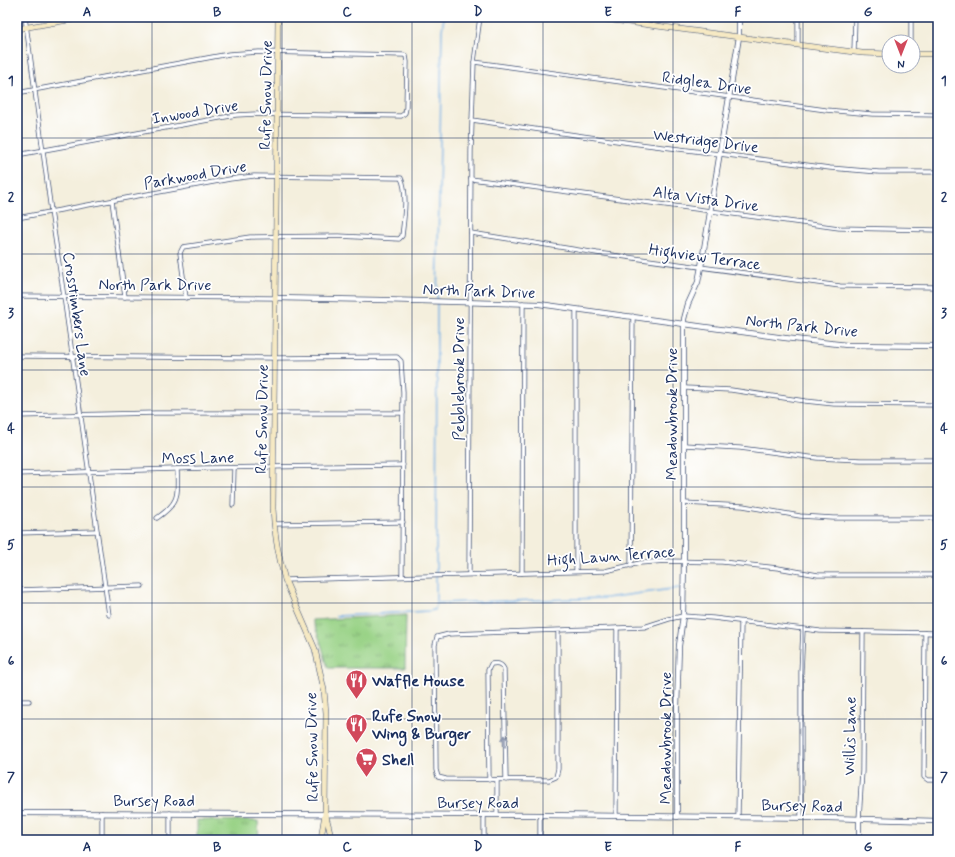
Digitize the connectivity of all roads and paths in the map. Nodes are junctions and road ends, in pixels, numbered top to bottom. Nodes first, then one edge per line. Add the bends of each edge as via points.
1 (26, 17) edge
2 (85, 17) edge
3 (278, 17) edge
4 (480, 17) edge
5 (590, 17) edge
6 (739, 17) edge
7 (798, 17) edge
8 (854, 17) edge
9 (911, 17) edge
10 (27, 28) junction
11 (17, 29) edge
12 (911, 34) edge
13 (739, 37) junction
14 (798, 45) junction
15 (278, 52) junction
16 (854, 52) junction
17 (881, 54) edge
18 (921, 54) edge
19 (938, 54) edge
20 (474, 62) junction
21 (35, 90) junction
22 (17, 93) edge
23 (729, 97) junction
24 (277, 114) junction
25 (938, 115) edge
26 (472, 120) junction
27 (42, 150) junction
28 (721, 154) junction
29 (17, 155) edge
30 (938, 172) edge
31 (277, 175) junction
32 (471, 179) junction
33 (112, 201) junction
34 (51, 211) junction
35 (710, 211) junction
36 (17, 218) edge
37 (938, 230) edge
38 (470, 234) junction
39 (276, 237) junction
40 (701, 267) junction
41 (938, 287) edge
42 (17, 296) edge
43 (64, 297) junction
44 (125, 297) junction
45 (186, 298) junction
46 (275, 298) junction
47 (470, 302) junction
48 (523, 303) junction
49 (576, 310) junction
50 (633, 316) junction
51 (684, 324) junction
52 (938, 346) edge
53 (17, 356) edge
54 (73, 356) junction
55 (274, 358) junction
56 (685, 388) junction
57 (938, 405) edge
58 (274, 413) junction
59 (403, 413) junction
60 (81, 414) junction
61 (17, 416) edge
62 (684, 445) junction
63 (938, 460) edge
64 (403, 465) junction
65 (234, 468) junction
66 (273, 468) junction
67 (177, 469) junction
68 (89, 472) junction
69 (17, 474) edge
70 (684, 503) junction
71 (233, 505) dead end
72 (157, 518) dead end
73 (938, 518) edge
74 (403, 522) junction
75 (274, 524) junction
76 (98, 530) junction
77 (17, 533) edge
78 (684, 561) junction
79 (631, 566) junction
80 (576, 572) junction
81 (522, 573) junction
82 (469, 574) junction
83 (938, 575) edge
84 (402, 576) junction
85 (285, 580) junction
86 (142, 586) dead end
87 (105, 587) junction
88 (17, 590) edge
89 (109, 615) dead end
90 (683, 616) junction
91 (741, 622) junction
92 (617, 628) junction
93 (558, 630) junction
94 (804, 630) junction
95 (863, 632) junction
96 (925, 633) junction
97 (938, 633) edge
98 (17, 701) edge
99 (29, 701) dead end
100 (489, 780) junction
101 (497, 780) junction
102 (506, 780) junction
103 (938, 780) edge
104 (17, 813) edge
105 (102, 813) junction
106 (170, 813) junction
107 (325, 814) junction
108 (484, 815) junction
109 (497, 815) junction
110 (540, 815) junction
111 (616, 816) junction
112 (677, 817) junction
113 (738, 818) junction
114 (801, 818) junction
115 (859, 819) junction
116 (938, 821) edge
117 (102, 840) edge
118 (170, 840) edge
119 (321, 840) edge
120 (330, 840) edge
121 (484, 840) edge
122 (540, 840) edge
123 (859, 840) edge

1 - 10 street, Crosstimbers Lane
2 - 10 main road
3 - 15 main road, Rufe Snow Drive
4 - 20 street, Pebblebrook Drive
5 - 13 main road
6 - 13 street, Meadowbrook Drive
7 - 14 street
8 - 16 street
9 - 12 street
10 - 11 main road
10 - 21 street, Crosstimbers Lane
13 - 14 main road
13 - 23 street, Meadowbrook Drive
14 - 16 main road
15 - 21 street via 229,54
15 - 24 main road, Rufe Snow Drive
15 - 24 street, Inwood Drive via 404,55 406,108 401,116
16 - 17 main road
18 - 19 main road
20 - 23 street, Ridglea Drive
20 - 26 street, Pebblebrook Drive
21 - 22 street
21 - 27 street, Crosstimbers Lane
23 - 25 street, Ridglea Drive via 833,111
23 - 28 street, Meadowbrook Drive
24 - 27 street, Inwood Drive via 236,116
24 - 31 main road, Rufe Snow Drive
26 - 28 street, Westridge Drive
26 - 32 street, Pebblebrook Drive
27 - 29 street, Inwood Drive
27 - 34 street, Crosstimbers Lane
28 - 30 street, Westridge Drive via 830,168 879,172
28 - 35 street, Meadowbrook Drive
31 - 33 street, Parkwood Drive via 230,178
31 - 39 main road, Rufe Snow Drive
31 - 39 street, Parkwood Drive via 398,177 402,180 404,190 404,214 402,236 399,239 339,236
32 - 35 street, Alta Vista Drive
32 - 38 street, Pebblebrook Drive
33 - 34 street, Parkwood Drive
33 - 44 street
34 - 36 street, Parkwood Drive
34 - 43 street, Crosstimbers Lane
35 - 37 street, Alta Vista Drive via 839,228
35 - 40 street, Meadowbrook Drive
38 - 40 street, Highview Terrace
38 - 47 street, Pebblebrook Drive
39 - 45 street via 250,237 183,247 180,253
39 - 46 main road, Rufe Snow Drive
40 - 41 street, Highview Terrace via 840,286
40 - 51 street, Meadowbrook Drive via 698,282 685,313
42 - 43 street, North Park Drive
43 - 44 street, North Park Drive
43 - 54 street, Crosstimbers Lane
44 - 45 street, North Park Drive
45 - 46 street, North Park Drive
46 - 47 street, North Park Drive
46 - 55 main road, Rufe Snow Drive
47 - 48 street, North Park Drive
47 - 82 street, Pebblebrook Drive
48 - 49 street, North Park Drive
48 - 81 street
49 - 50 street, North Park Drive
49 - 80 street
50 - 51 street, North Park Drive
50 - 79 street
51 - 52 street, North Park Drive via 847,345
51 - 56 street, Meadowbrook Drive
53 - 54 street
54 - 55 street
54 - 60 street, Crosstimbers Lane
55 - 58 main road, Rufe Snow Drive
55 - 59 street via 397,357 402,366
56 - 57 street via 731,390 834,404
56 - 62 street, Meadowbrook Drive
58 - 59 street
58 - 60 street
58 - 66 main road, Rufe Snow Drive
59 - 64 street
60 - 61 street
60 - 68 street, Crosstimbers Lane
62 - 63 street via 740,448 817,458
62 - 70 street, Meadowbrook Drive
64 - 66 street, Moss Lane
64 - 74 street
65 - 66 street, Moss Lane
65 - 67 street, Moss Lane
65 - 71 street
66 - 75 main road, Rufe Snow Drive
67 - 68 street, Moss Lane
67 - 72 street via 176,497 170,508
68 - 69 street, Moss Lane
68 - 76 street, Crosstimbers Lane
70 - 73 street via 743,506 826,518
70 - 78 street, Meadowbrook Drive
74 - 75 street
74 - 84 street
75 - 85 main road, Rufe Snow Drive via 276,548
76 - 77 street
76 - 87 street, Crosstimbers Lane
78 - 79 street, High Lawn Terrace
78 - 83 street, High Lawn Terrace via 722,562 818,575
78 - 90 street, Meadowbrook Drive
79 - 80 street, High Lawn Terrace via 605,571
80 - 81 street, High Lawn Terrace
81 - 82 street, High Lawn Terrace
82 - 84 street, High Lawn Terrace
84 - 85 street, High Lawn Terrace
85 - 107 main road, Rufe Snow Drive via 315,649 323,684 326,713
86 - 87 street
87 - 88 street
87 - 89 street, Crosstimbers Lane
90 - 91 street
90 - 92 street via 644,628
90 - 112 street, Meadowbrook Drive via 677,693
91 - 94 street
91 - 113 street
92 - 93 street
92 - 111 street
93 - 100 street via 449,634 437,637 435,645 438,777
93 - 102 street via 556,777 549,780
94 - 95 street
94 - 114 street via 801,672
95 - 96 street
95 - 115 street, Willis Lane
96 - 97 street
96 - 103 street via 924,777 928,780
98 - 99 street
100 - 101 street
102 -> 100 street via 504,669 496,663 489,666 488,670
101 - 102 street
101 - 109 street
104 - 105 street, Bursey Road
105 - 106 street, Bursey Road
105 - 117 street
106 - 107 street, Bursey Road
106 - 118 street
107 - 108 street, Bursey Road
107 - 119 main road, Rufe Snow Drive
107 - 120 main road, Rufe Snow Drive
108 - 109 street, Bursey Road
108 - 121 street
109 - 110 street, Bursey Road
110 - 111 street, Bursey Road
110 - 122 street
111 - 112 street, Bursey Road
112 - 113 street, Bursey Road
113 - 114 street, Bursey Road
114 - 115 street, Bursey Road
115 - 116 street, Bursey Road
115 - 123 street, Willis Lane

